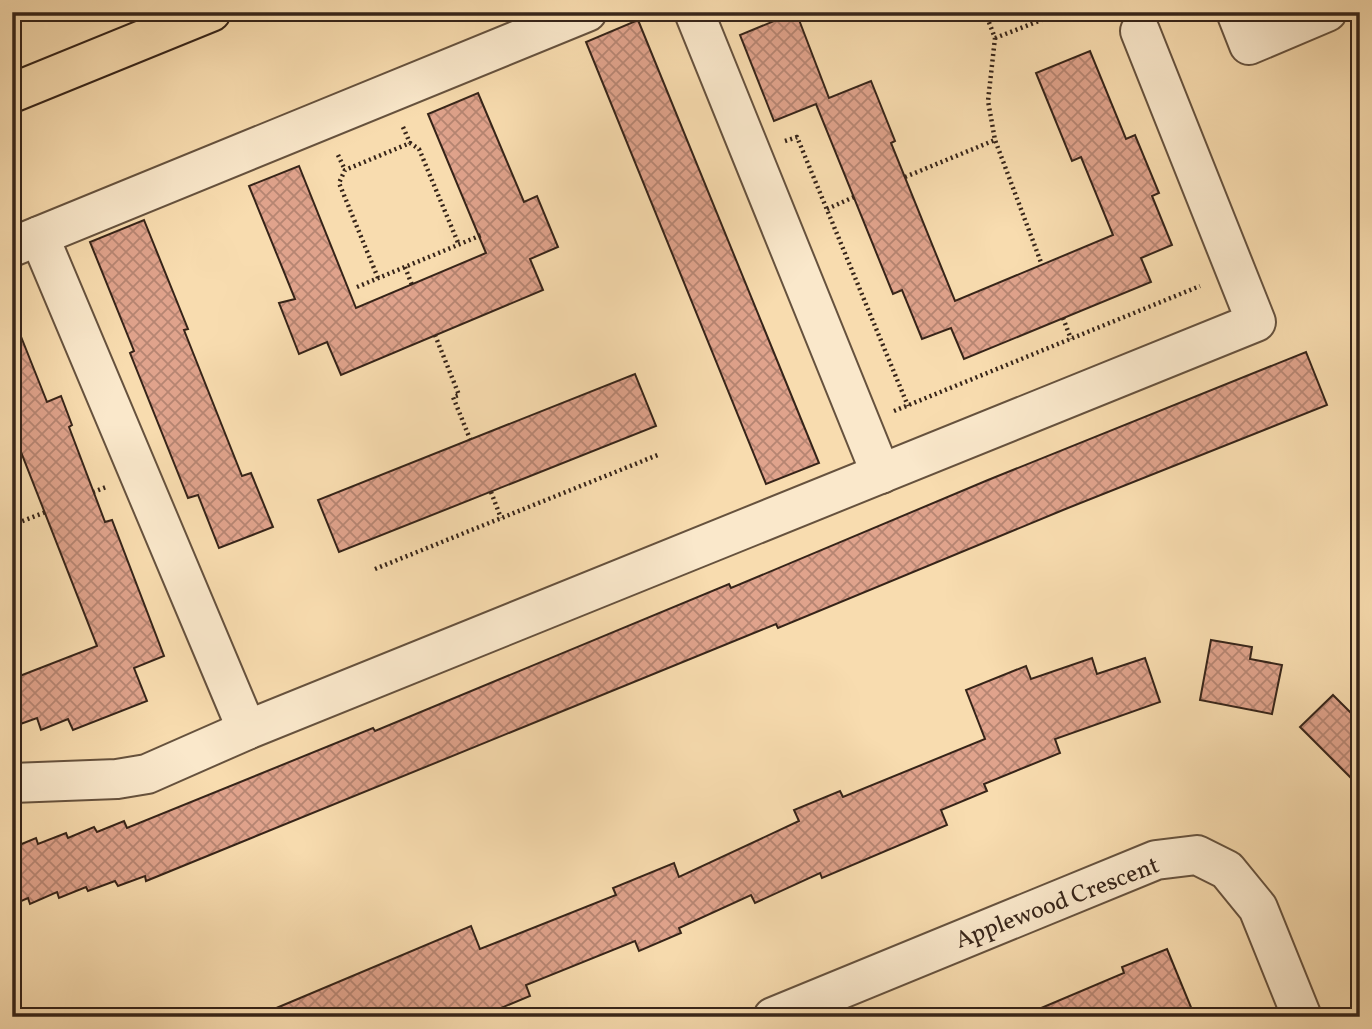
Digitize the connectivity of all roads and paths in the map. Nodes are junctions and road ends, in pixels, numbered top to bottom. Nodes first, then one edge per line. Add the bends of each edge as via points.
1 (211, 12) edge
2 (587, 12) edge
3 (694, 12) edge
4 (985, 12) edge
5 (1062, 12) edge
6 (1236, 12) edge
7 (1327, 12) edge
8 (1140, 31) dead end
9 (995, 38) junction
10 (12, 93) edge
11 (995, 140) junction
12 (751, 155) junction
13 (905, 177) dead end
14 (853, 197) dead end
15 (827, 209) junction
16 (484, 234) dead end
17 (26, 242) edge
18 (459, 245) junction
19 (1042, 265) dead end
20 (405, 267) junction
21 (1236, 271) junction
22 (379, 278) junction
23 (412, 285) dead end
24 (357, 287) dead end
25 (1063, 318) dead end
26 (435, 335) dead end
27 (1071, 339) junction
28 (908, 406) junction
29 (861, 425) junction
30 (470, 439) dead end
31 (660, 454) dead end
32 (881, 474) junction
33 (491, 492) dead end
34 (46, 512) dead end
35 (501, 518) junction
36 (12, 525) edge
37 (375, 569) dead end
38 (247, 730) junction
39 (12, 783) edge
40 (773, 1017) edge
41 (1301, 1017) edge

1 - 10 main road
2 - 17 street
3 - 12 street
4 - 9 path
5 - 9 path
6 - 7 street via 1250,45
8 - 21 street
9 - 11 path via 988,101
11 - 13 path
11 - 19 path
12 - 15 path via 797,137
12 - 29 street
14 - 15 path
15 - 28 path
16 - 18 path
17 - 38 street
18 - 20 path
18 - 22 path via 419,149 410,143 345,170 339,183
20 - 22 path
20 - 23 path
21 - 27 path
21 - 32 street via 1256,322
22 - 24 path
25 - 27 path
26 - 30 path via 459,395 453,397
27 - 28 path
28 - 29 path
29 - 32 street
31 - 35 path
32 - 38 street
33 - 35 path
34 - 36 path
35 - 37 path
38 - 39 street via 147,774
40 - 41 street, Applewood Crescent via 1156,860 1196,855 1227,870 1258,908

